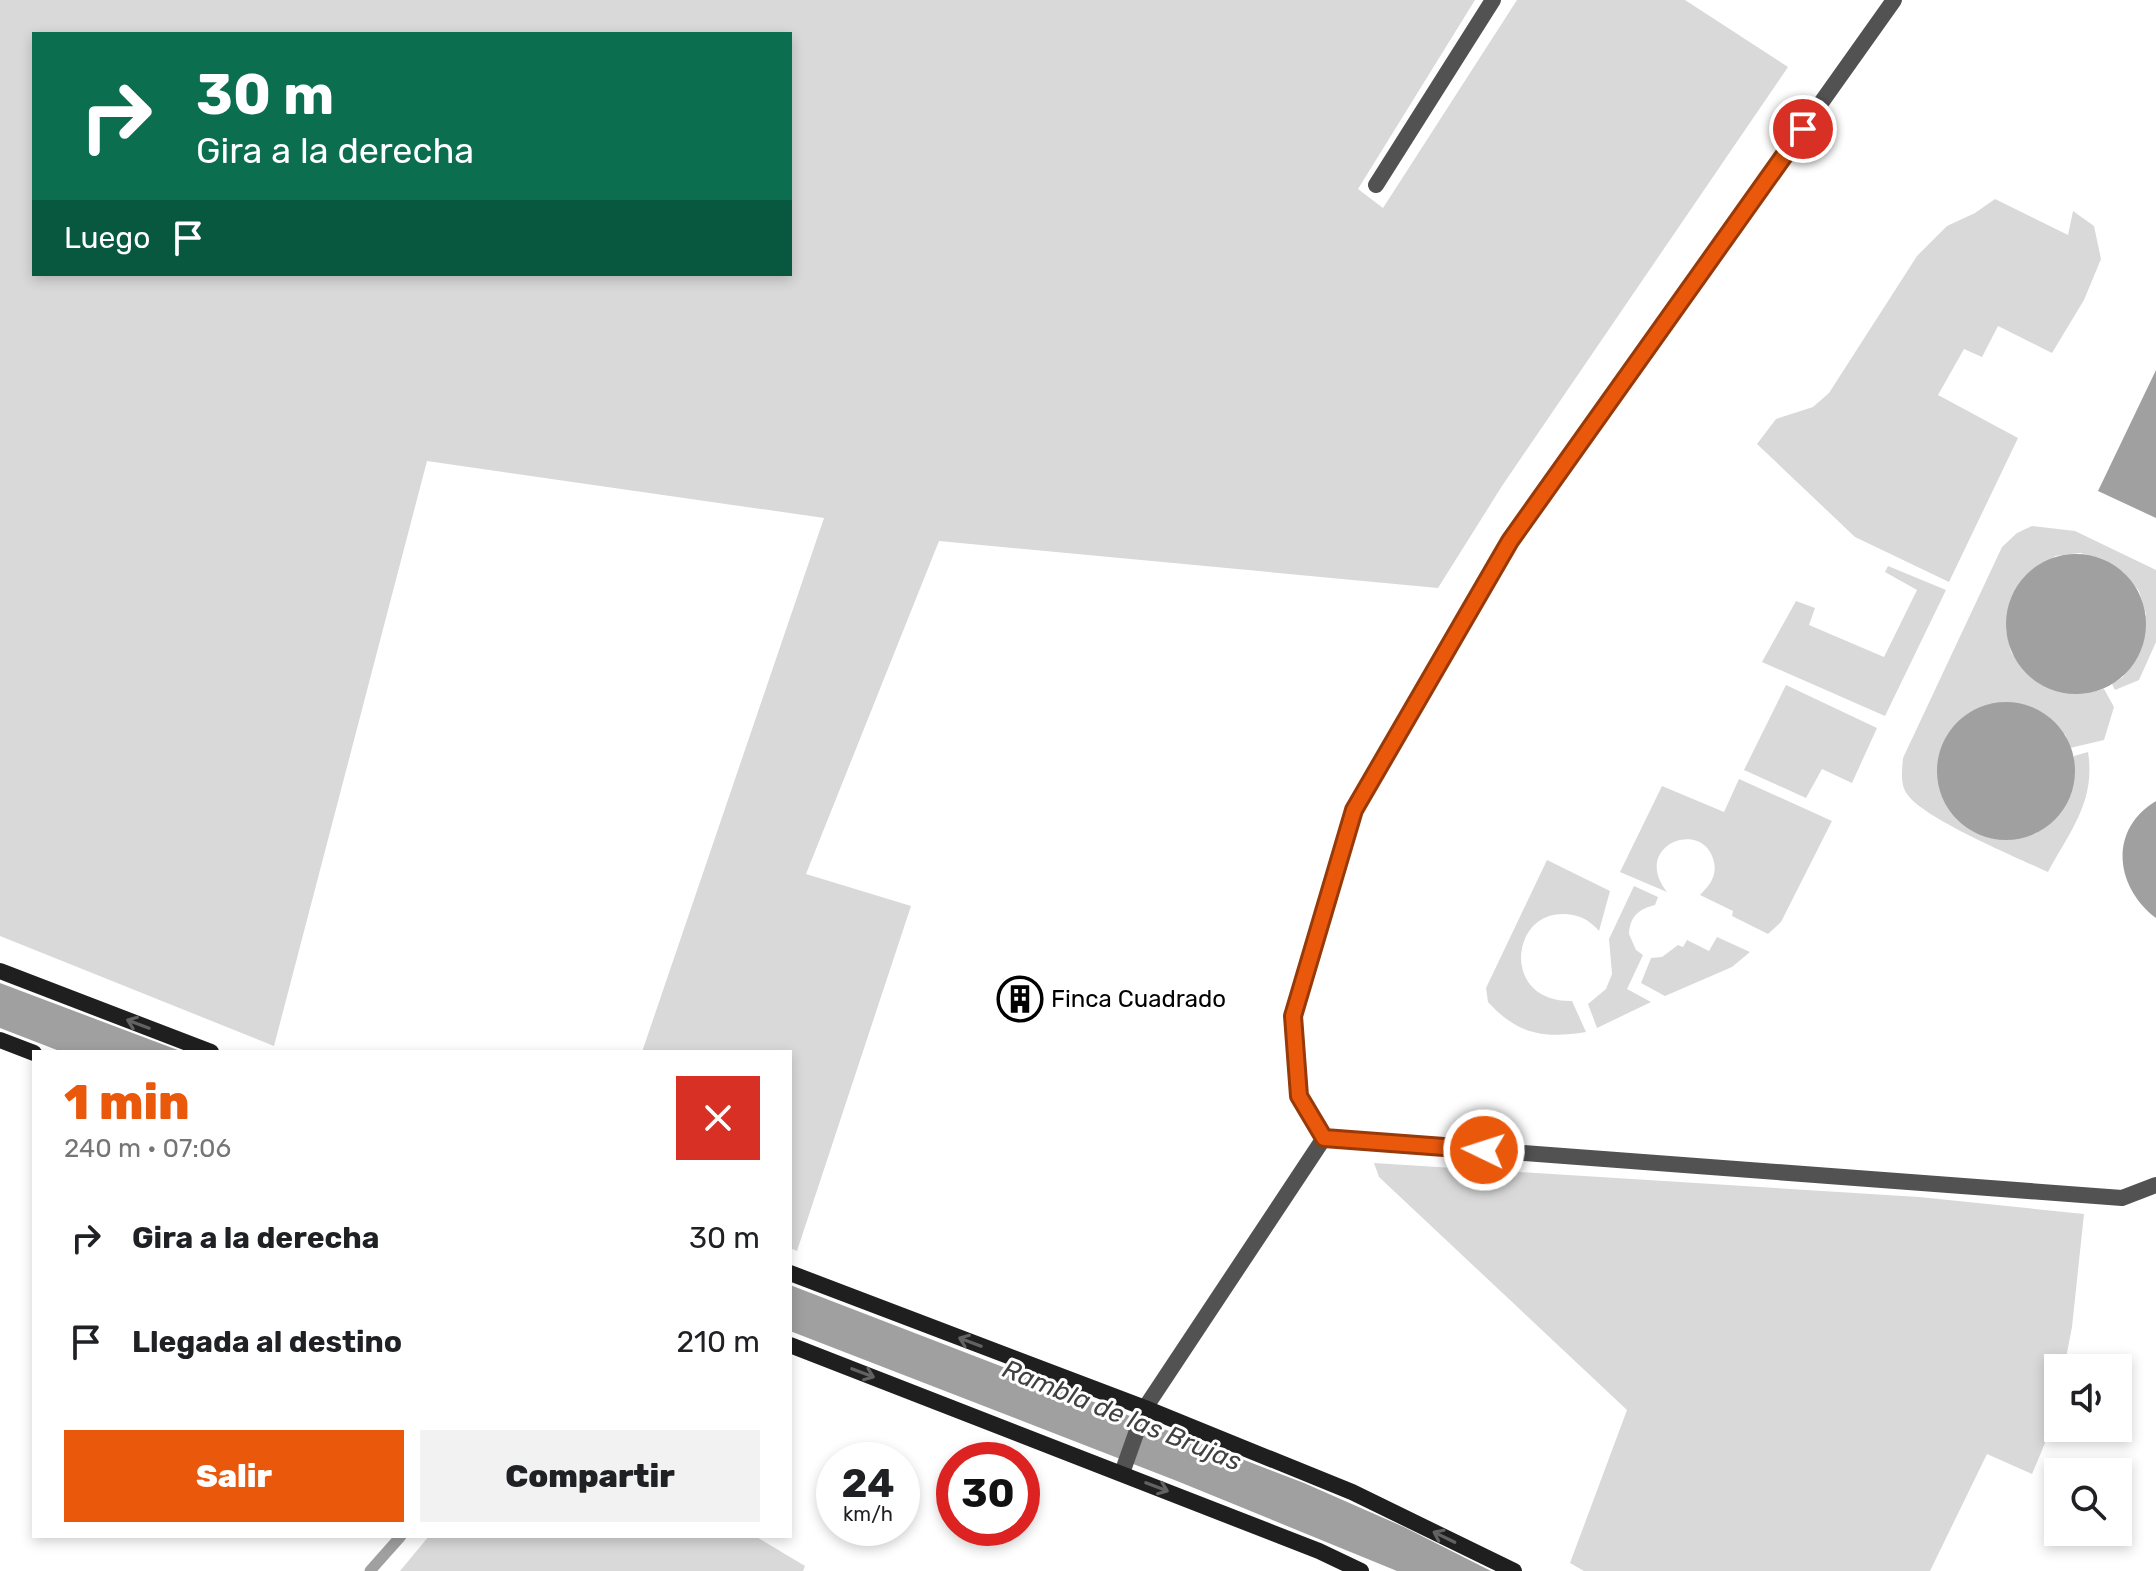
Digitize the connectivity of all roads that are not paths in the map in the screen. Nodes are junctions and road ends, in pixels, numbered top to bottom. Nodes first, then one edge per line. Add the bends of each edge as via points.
1 (1493, 0) edge
2 (1894, 0) edge
3 (1376, 185) dead end
4 (0, 971) edge
5 (0, 1040) edge
6 (206, 1050) edge
7 (32, 1052) edge
8 (1324, 1138) junction
9 (2156, 1185) edge
10 (792, 1274) edge
11 (792, 1346) edge
12 (1143, 1414) junction
13 (1124, 1468) junction
14 (1361, 1571) edge
15 (1514, 1571) edge

1 - 3 street
2 - 8 street via 1510,541 1354,810 1293,1016 1299,1096
6 -> 4 street
5 - 7 street
8 - 9 street via 2122,1198
8 - 12 street
12 -> 10 street
11 -> 13 street
12 - 13 street
15 -> 12 street via 1352,1492
13 -> 14 street

